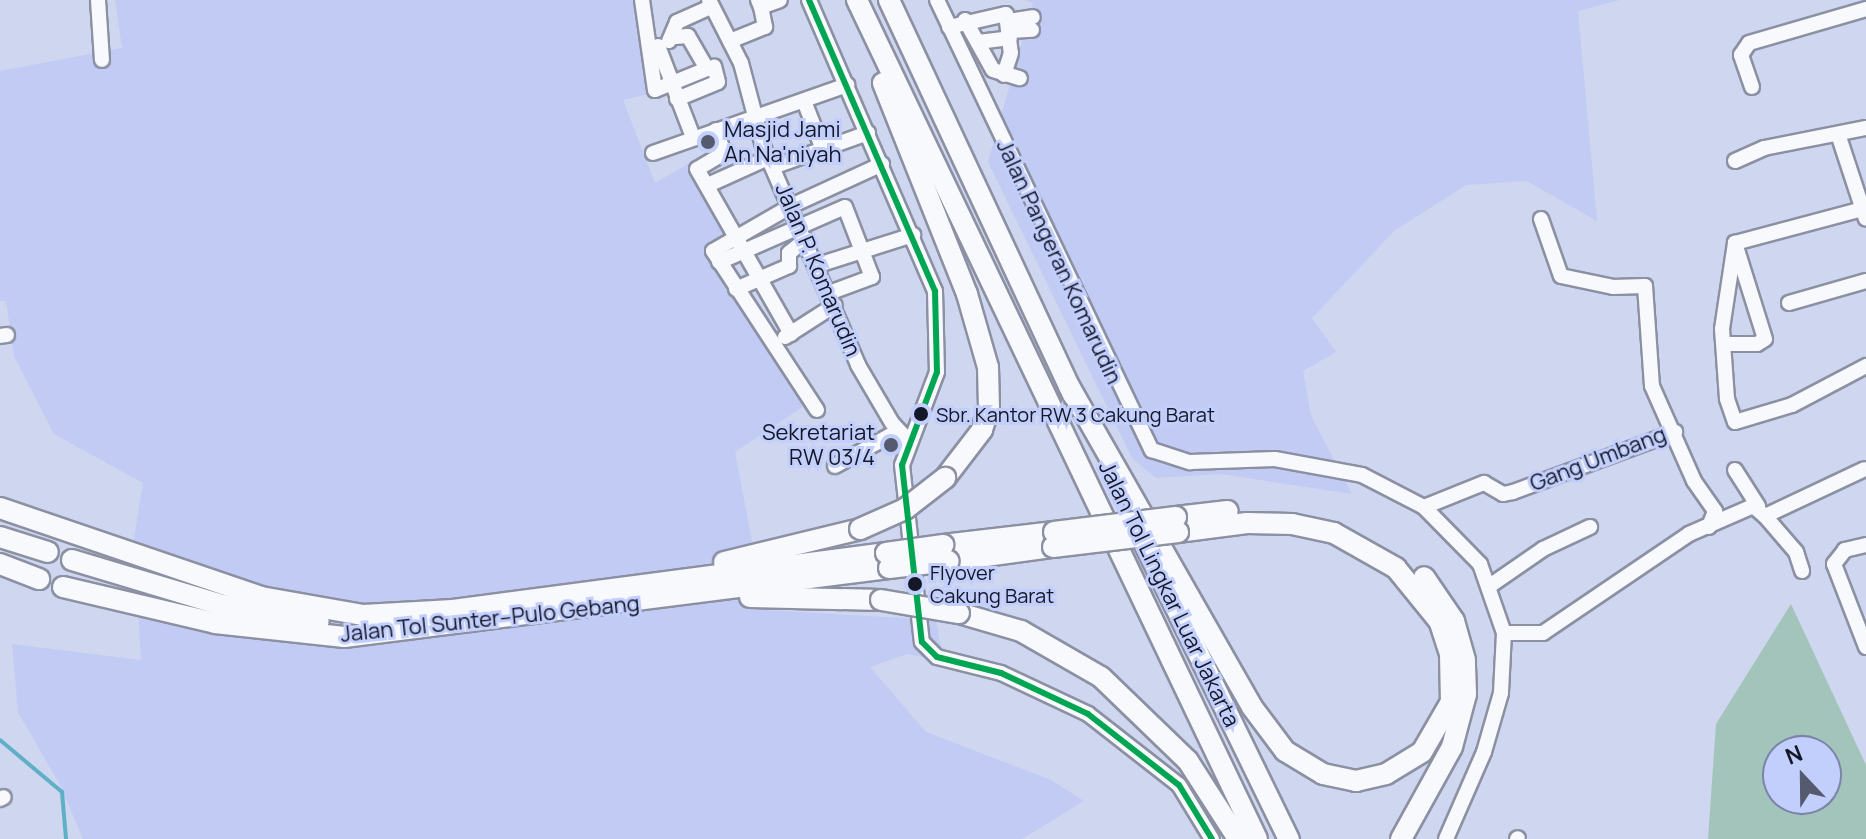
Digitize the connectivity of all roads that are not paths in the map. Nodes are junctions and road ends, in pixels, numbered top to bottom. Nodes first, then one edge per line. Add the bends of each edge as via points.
1 (98, 0) edge
2 (642, 0) edge
3 (780, 0) edge
4 (809, 0) edge
5 (889, 0) edge
6 (937, 0) edge
7 (857, 2) edge
8 (710, 4) edge
9 (760, 4) edge
10 (1866, 9) edge
11 (965, 20) junction
12 (1033, 24) dead end
13 (949, 27) junction
14 (1010, 30) junction
15 (675, 37) junction
16 (978, 42) junction
17 (732, 46) junction
18 (653, 47) junction
19 (102, 60) dead end
20 (710, 68) junction
21 (1004, 75) junction
22 (1020, 78) dead end
23 (847, 85) junction
24 (1752, 87) dead end
25 (674, 92) junction
26 (804, 101) junction
27 (757, 114) junction
28 (1866, 128) edge
29 (716, 130) junction
30 (868, 133) junction
31 (1838, 134) junction
32 (693, 137) junction
33 (822, 147) junction
34 (653, 153) dead end
35 (1735, 161) dead end
36 (771, 162) junction
37 (882, 164) junction
38 (708, 185) junction
39 (793, 205) junction
40 (1865, 214) edge
41 (1541, 219) dead end
42 (801, 223) junction
43 (913, 235) junction
44 (806, 239) junction
45 (741, 243) junction
46 (1735, 243) junction
47 (864, 253) junction
48 (818, 265) junction
49 (759, 277) junction
50 (1866, 281) edge
51 (736, 289) junction
52 (771, 294) junction
53 (832, 299) junction
54 (1789, 303) dead end
55 (747, 307) junction
56 (791, 334) junction
57 (774, 343) junction
58 (1724, 344) junction
59 (1866, 366) edge
60 (1069, 386) junction
61 (817, 410) dead end
62 (898, 431) junction
63 (1675, 432) junction
64 (910, 442) junction
65 (835, 466) dead end
66 (1865, 469) edge
67 (1735, 470) dead end
68 (1424, 507) junction
69 (0, 508) edge
70 (1761, 511) junction
71 (1177, 524) junction
72 (1590, 527) dead end
73 (1709, 527) junction
74 (0, 537) edge
75 (1866, 545) edge
76 (48, 552) dead end
77 (72, 560) dead end
78 (888, 561) junction
79 (0, 564) edge
80 (1802, 571) dead end
81 (39, 579) dead end
82 (1491, 585) junction
83 (63, 587) dead end
84 (607, 589) junction
85 (682, 596) junction
86 (380, 616) junction
87 (1504, 633) junction
88 (1866, 647) edge
89 (1212, 839) edge
90 (1238, 839) edge
91 (1257, 839) edge
92 (1289, 839) edge
93 (1401, 839) edge
94 (1446, 839) edge

1 - 19 street
2 - 18 street
3 - 9 street
4 - 23 street
5 - 60 highway, Jalan Tol Lingkar Luar Jakarta
6 - 13 street, Jalan Pangeran Komarudin
7 - 84 highway, bridge via 985,350 990,387 985,419 945,478 905,509 860,529
7 - 91 highway, Jalan Tol Lingkar Luar Jakarta
8 - 15 street via 677,22
8 - 17 street, Jalan P. Komarudin
9 - 17 street via 765,27
10 - 24 street via 1749,43 1741,55
11 - 13 street
11 - 14 street via 1000,13
11 - 16 street
12 - 14 street
13 - 68 street, Jalan Pangeran Komarudin via 1152,450 1190,462 1275,459 1332,467 1389,485
14 - 16 street
14 - 21 street
15 - 18 street
15 - 20 street via 688,36
16 - 21 street via 988,64
17 - 20 street
17 - 27 street, Jalan P. Komarudin
18 - 25 street
20 - 25 street
21 - 22 street
23 - 26 street
23 - 30 street
25 - 32 street
26 - 27 street
26 - 33 street
27 - 29 street
27 - 36 street, Jalan P. Komarudin
28 - 31 street
29 - 32 street
29 - 38 street via 724,153 697,166
30 - 33 street
30 - 37 street
31 - 35 street via 1764,148
31 - 40 street
32 - 34 street
33 - 36 street
36 - 38 street
36 - 39 street, Jalan P. Komarudin
37 - 39 street
37 - 43 street
38 - 45 street
39 - 42 street, Jalan P. Komarudin
39 - 45 street
40 - 46 street
41 - 63 street, Gang Umbang via 1561,276 1613,287 1645,286 1647,367 1659,409
42 - 44 street, Jalan P. Komarudin
42 - 45 street
42 - 47 street via 845,207
43 - 47 street
43 - 64 street via 935,291 940,337 932,389
44 - 48 street, Jalan P. Komarudin
44 - 49 street via 789,253 790,265
45 - 49 street
45 - 51 street via 719,262
46 - 58 street via 1725,294
46 - 58 street via 1765,339
47 - 48 street
47 - 53 street via 871,278
48 - 53 street, Jalan P. Komarudin
49 - 51 street
49 - 52 street
50 - 54 street
51 - 55 street
52 - 55 street
52 - 56 street
53 - 56 street
53 - 62 street, Jalan P. Komarudin via 858,365
55 - 57 street
56 - 57 street
57 - 61 street
58 - 59 street via 1727,399 1735,422 1792,405
60 - 71 highway via 1252,707 1285,751 1323,774 1356,781 1386,774 1422,752 1451,702 1450,654 1439,621 1396,568 1343,537 1292,524
60 - 92 highway, Jalan Tol Lingkar Luar Jakarta
62 - 64 street, Jalan P. Komarudin
62 - 65 street
63 - 68 street, Gang Umbang via 1513,492 1503,494 1484,483
63 - 73 street via 1694,481 1715,511
64 - 89 street via 901,475 922,642 931,654 1001,673 1088,714 1179,785
66 - 70 street
67 - 70 street
68 - 82 street, Jalan Pangeran Komarudin via 1467,546
69 - 86 highway, Jalan Tol Sunter–Pulo Gebang via 261,597 333,613
70 - 73 street
70 - 80 street via 1796,552
71 - 78 highway, bridge
71 - 93 highway via 1270,508 1323,516 1392,548 1442,600 1461,642 1466,694 1452,747
72 - 82 street via 1543,549
73 - 87 street via 1639,565 1543,633
74 - 76 highway
75 - 88 street via 1840,554 1834,564
77 - 86 highway via 274,617 334,622
78 - 84 highway
78 - 85 highway
79 - 81 highway
82 - 87 street, Jalan Pangeran Komarudin
83 - 85 highway, Jalan Tol Sunter–Pulo Gebang via 174,615 323,637 419,631
84 - 86 highway, Jalan Tol Sunter–Pulo Gebang
85 - 90 highway, bridge via 881,600 959,613 1021,631 1101,677 1188,761
87 - 94 street, Jalan Pangeran Komarudin via 1495,722

